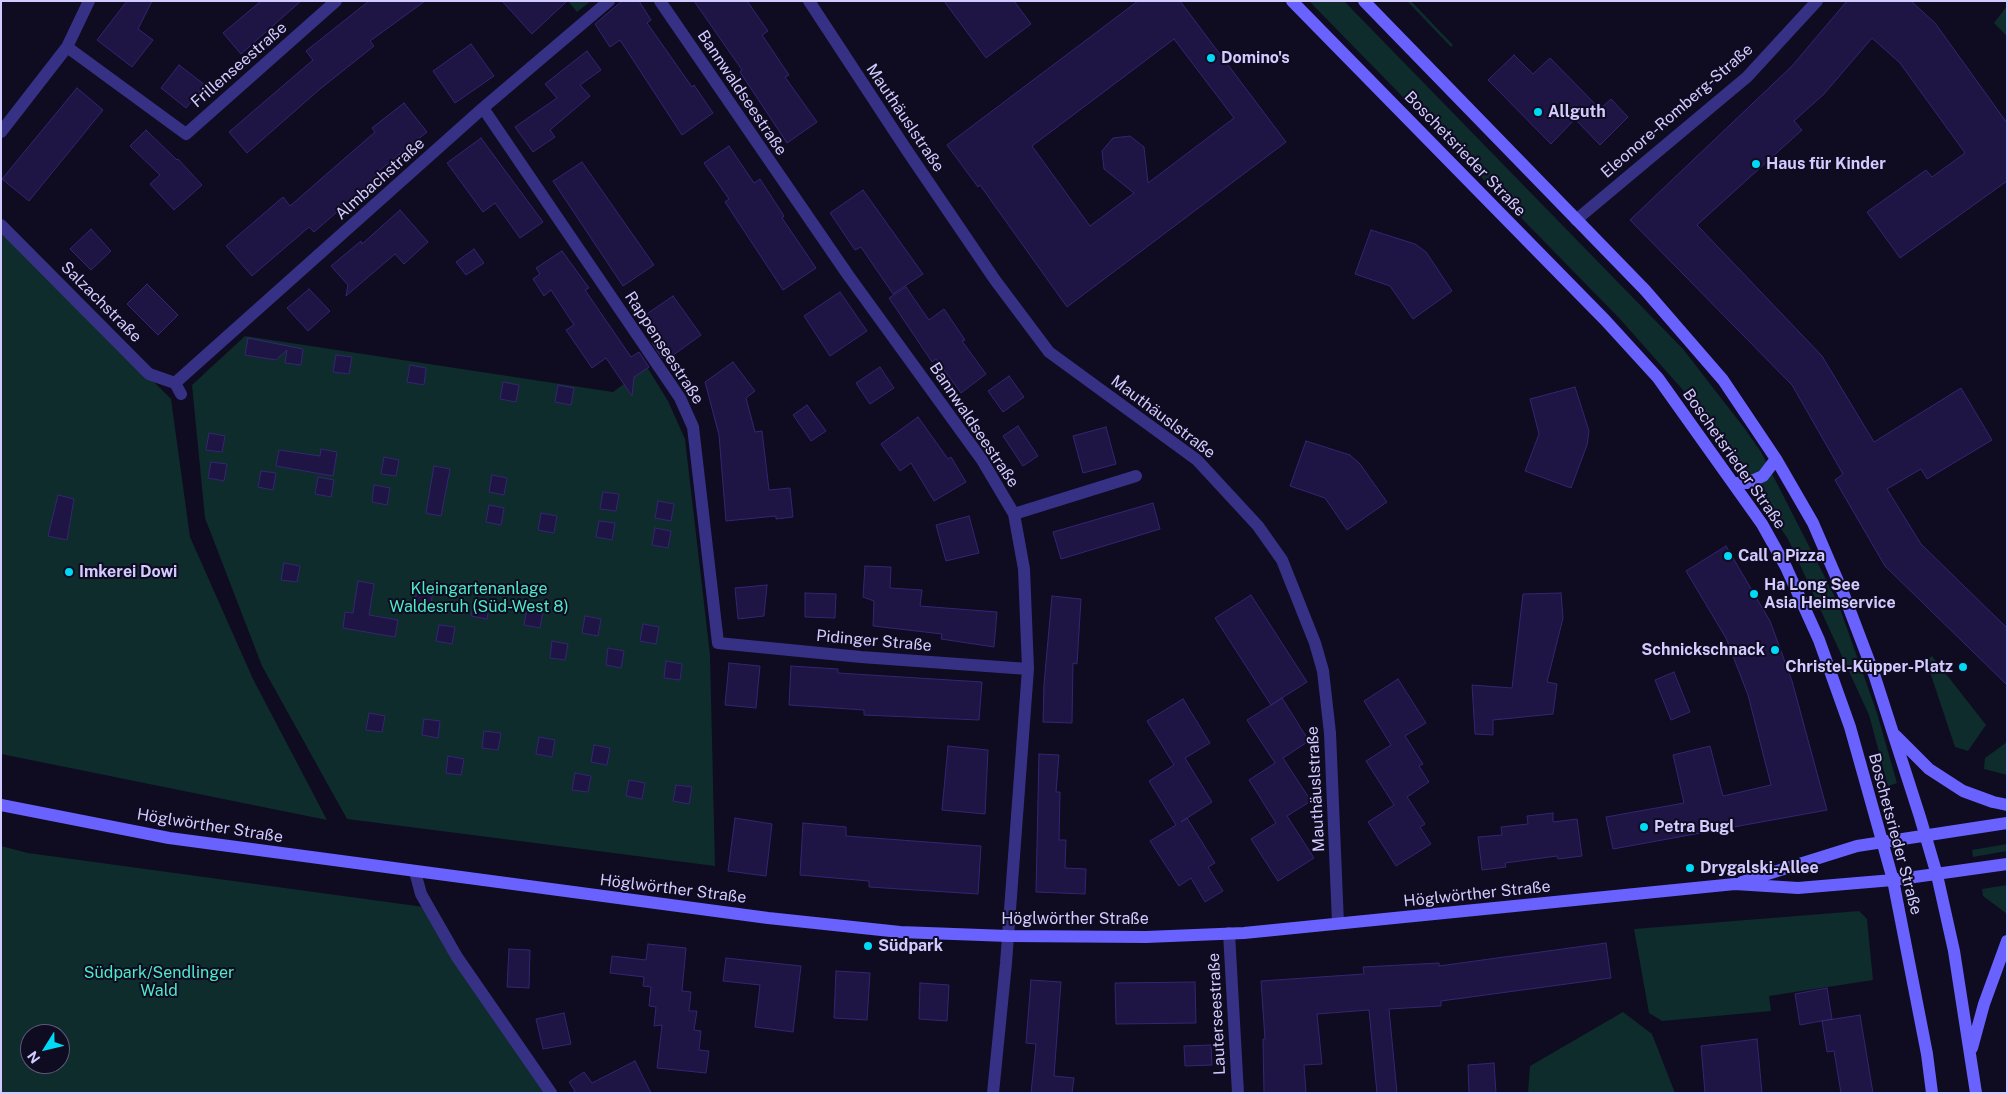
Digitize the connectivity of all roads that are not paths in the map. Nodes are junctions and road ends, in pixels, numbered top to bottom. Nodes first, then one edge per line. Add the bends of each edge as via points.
1 (89, 1) edge
2 (336, 1) edge
3 (610, 1) edge
4 (660, 1) edge
5 (809, 1) edge
6 (1292, 1) edge
7 (1364, 1) edge
8 (1817, 1) edge
9 (67, 47) junction
10 (484, 108) junction
11 (1, 132) edge
12 (1576, 220) junction
13 (1, 224) edge
14 (178, 389) joint
15 (1776, 459) junction
16 (1136, 476) dead end
17 (1734, 483) junction
18 (1014, 514) junction
19 (718, 643) joint
20 (1028, 669) junction
21 (1893, 734) junction
22 (1, 805) edge
23 (2007, 805) edge
24 (2007, 823) edge
25 (1926, 836) junction
26 (1882, 843) junction
27 (2007, 864) edge
28 (415, 872) junction
29 (1937, 875) junction
30 (1893, 880) junction
31 (1735, 884) junction
32 (1338, 923) junction
33 (1229, 933) junction
34 (1008, 936) junction
35 (2007, 941) edge
36 (1971, 1053) junction
37 (551, 1093) edge
38 (993, 1093) edge
39 (1238, 1093) edge
40 (1932, 1093) edge
41 (1976, 1093) edge

1 - 9 street
2 - 9 street, Frillenseestraße via 186,134
3 - 10 street, Almbachstraße
4 - 18 street, Bannwaldseestraße via 848,275 982,460
5 - 32 street, Mauthäuslstraße via 995,280 1049,352 1197,460 1258,526 1282,560 1323,671 1330,733
6 - 17 main road, Boschetsrieder Straße via 1605,320 1658,378
7 - 12 main road, Boschetsrieder Straße
8 - 12 street, Eleonore-Romberg-Straße via 1747,76
9 - 11 street
10 - 14 street, Almbachstraße
10 - 19 street, Rappenseestraße via 680,398 694,427
12 - 15 main road, Boschetsrieder Straße via 1694,345 1723,380
13 - 14 street, Salzachstraße via 149,374
15 - 17 main road via 1763,476 1747,483
15 - 21 main road, Boschetsrieder Straße via 1812,523 1841,588
16 - 18 street
17 - 26 main road, Boschetsrieder Straße via 1786,567 1819,640 1850,727
18 - 20 street, Bannwaldseestraße via 1024,569
19 - 20 street, Pidinger Straße
20 - 34 street, Bannwaldseestraße
21 - 23 main road via 1930,769 1963,791
21 - 25 main road, Boschetsrieder Straße
22 - 28 main road, Höglwörther Straße via 169,838
24 - 25 main road
25 - 26 main road
25 - 29 main road, Boschetsrieder Straße
26 - 30 main road, Boschetsrieder Straße
26 - 31 main road, Höglwörther Straße via 1857,846
27 - 29 main road
28 - 34 main road, Höglwörther Straße via 768,918 900,932
28 - 37 street via 420,894 457,958
29 - 30 main road, Höglwörther Straße
29 - 36 main road, Boschetsrieder Straße
30 - 31 main road, Höglwörther Straße via 1798,888
30 - 40 main road, Boschetsrieder Straße
31 - 32 main road, Höglwörther Straße
32 - 33 main road, Höglwörther Straße
33 - 34 main road, Höglwörther Straße via 1146,937
33 - 39 street, Lauterseestraße
34 - 38 street, Bannwaldseestraße
35 - 36 main road
36 - 41 main road, Boschetsrieder Straße

